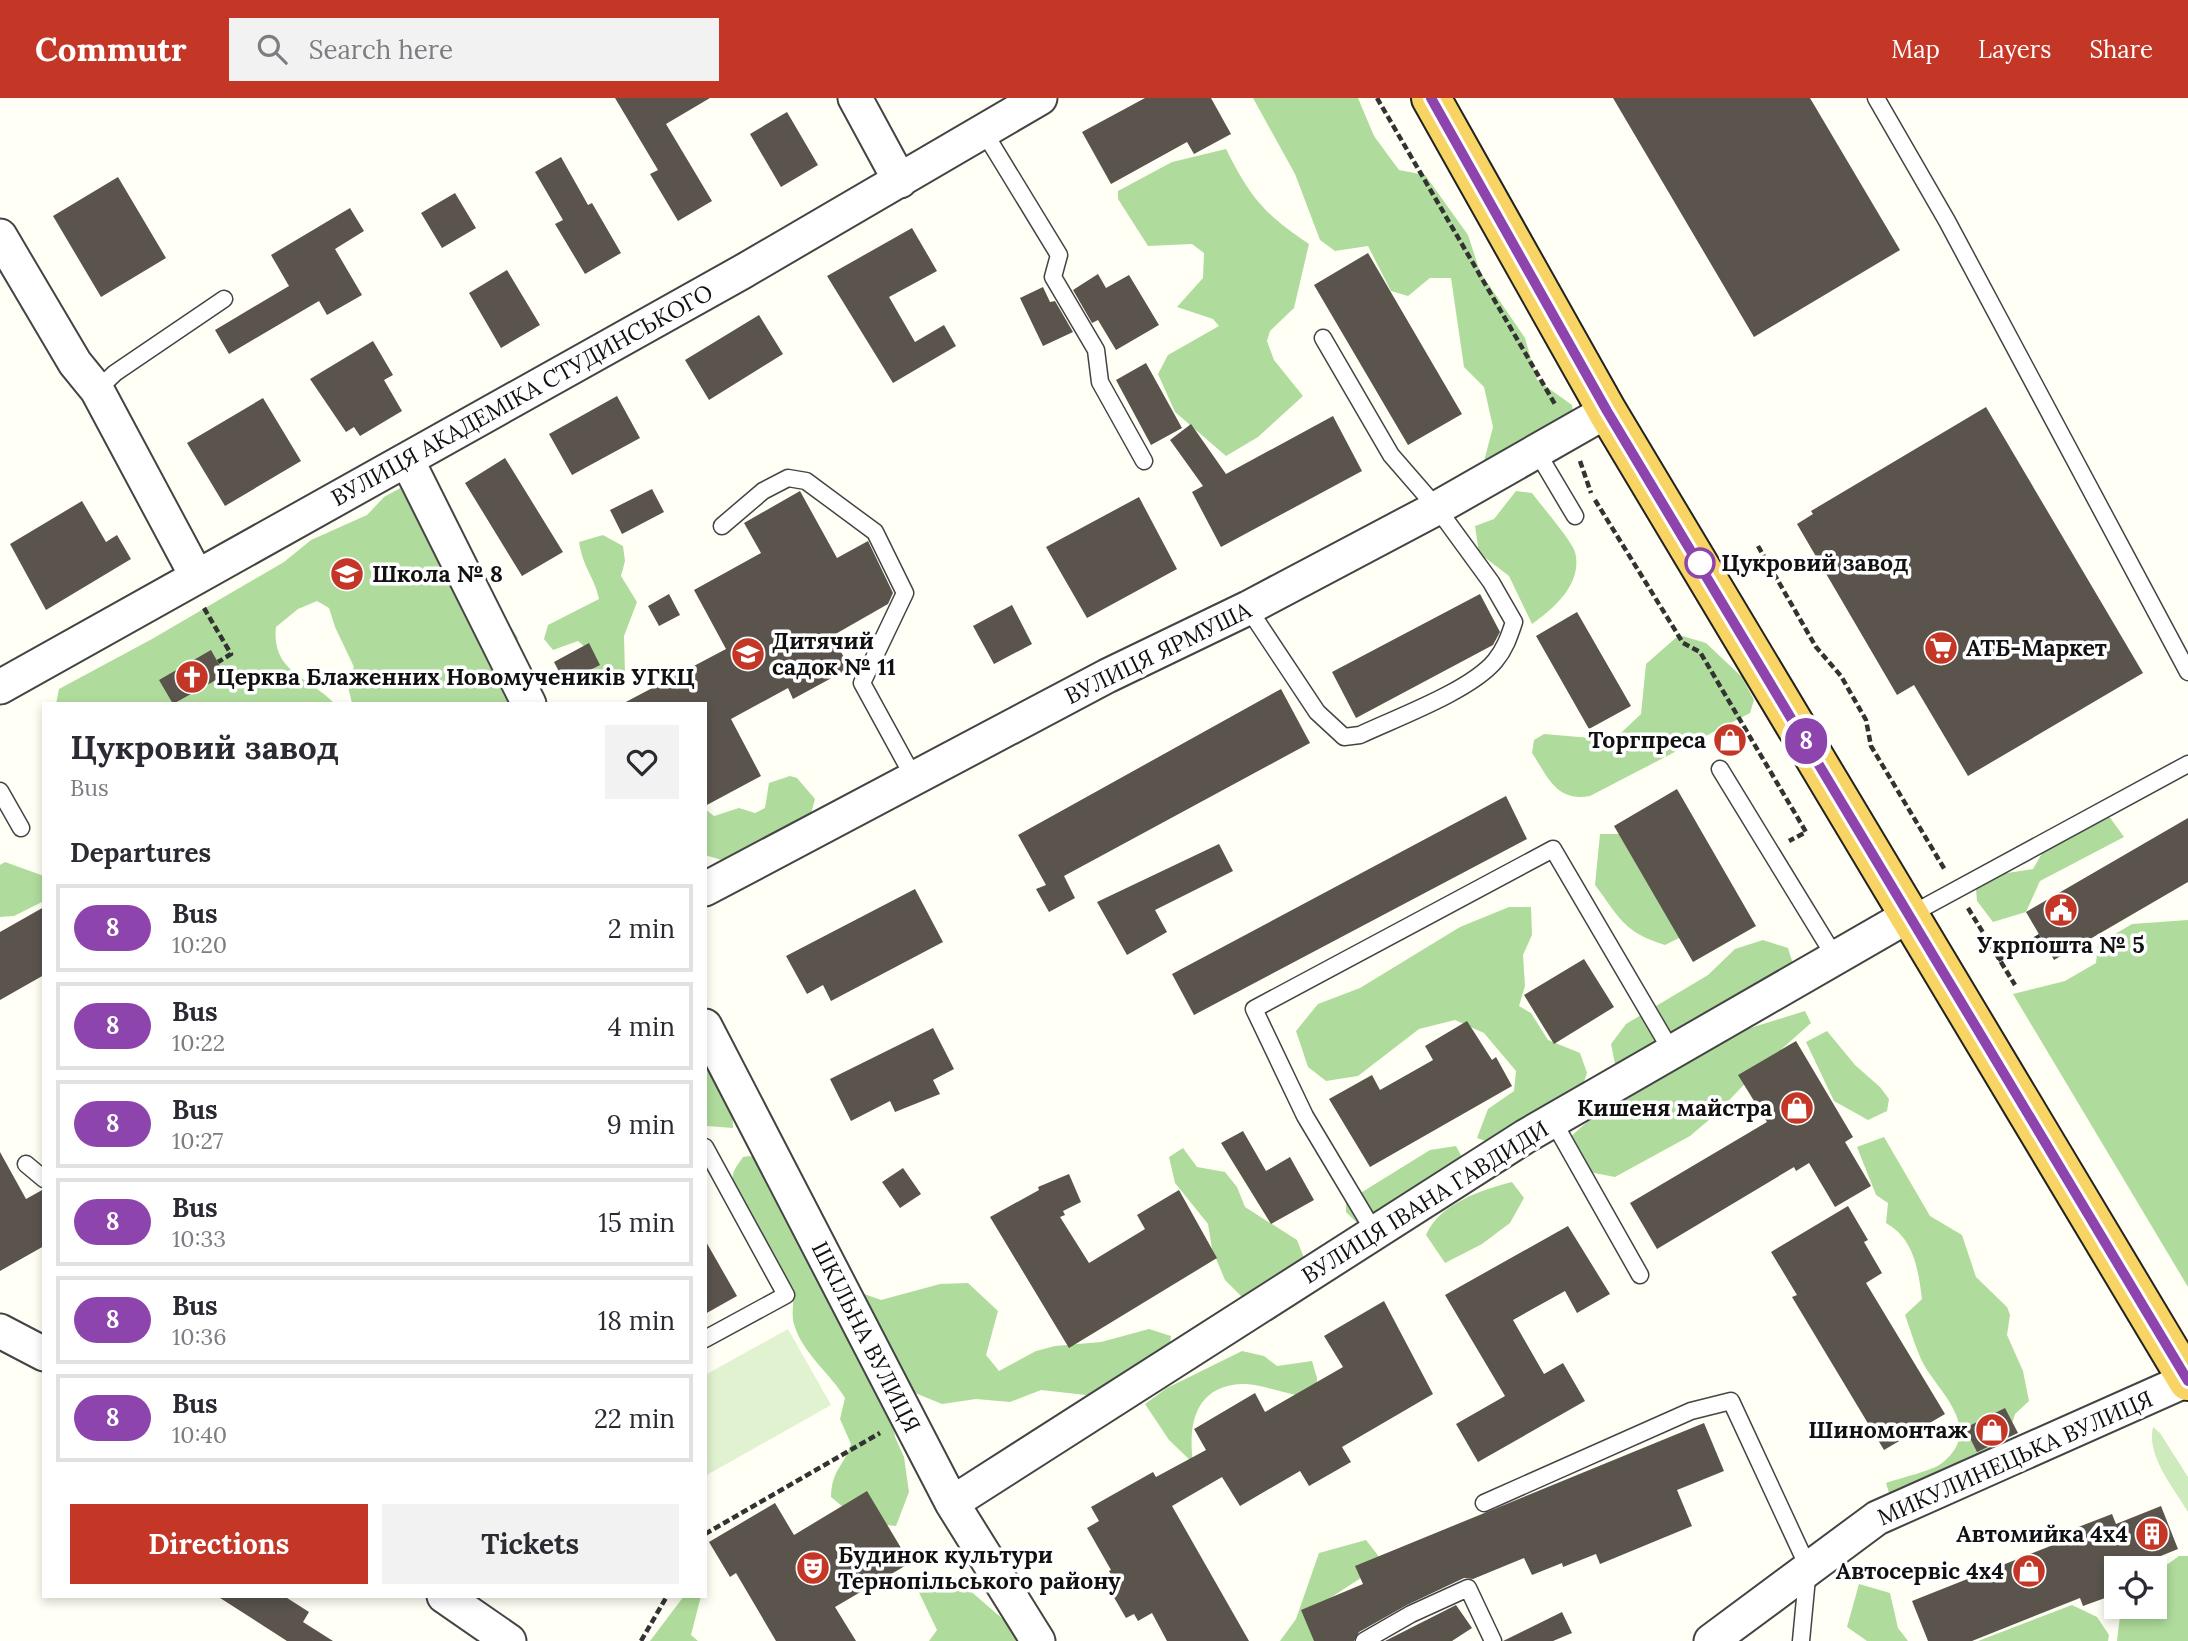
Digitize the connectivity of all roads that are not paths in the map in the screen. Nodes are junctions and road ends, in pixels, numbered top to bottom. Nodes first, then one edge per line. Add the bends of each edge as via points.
1 (855, 98) edge
2 (1040, 98) edge
3 (1431, 98) edge
4 (1876, 98) edge
5 (984, 132) junction
6 (900, 181) junction
7 (0, 236) edge
8 (224, 299) dead end
9 (1323, 338) dead end
10 (97, 390) junction
11 (1607, 411) junction
12 (1537, 452) junction
13 (407, 460) junction
14 (1144, 461) dead end
15 (1437, 508) junction
16 (1575, 516) dead end
17 (722, 526) dead end
18 (199, 590) junction
19 (1248, 608) junction
20 (2188, 672) edge
21 (0, 687) edge
22 (528, 702) edge
23 (2188, 764) edge
24 (1720, 769) dead end
25 (914, 778) junction
26 (0, 791) edge
27 (21, 828) dead end
28 (707, 887) edge
29 (1908, 916) junction
30 (1835, 957) junction
31 (707, 1030) edge
32 (1672, 1052) junction
33 (1553, 1121) junction
34 (707, 1151) edge
35 (26, 1164) dead end
36 (42, 1177) edge
37 (1375, 1233) junction
38 (1640, 1275) dead end
39 (0, 1331) edge
40 (707, 1338) edge
41 (42, 1352) edge
42 (2188, 1380) edge
43 (952, 1503) junction
44 (1485, 1503) dead end
45 (1808, 1567) junction
46 (447, 1598) edge
47 (509, 1641) edge
48 (1038, 1641) edge
49 (1364, 1641) edge
50 (1493, 1641) edge
51 (1711, 1641) edge
52 (1801, 1641) edge

1 - 6 street
2 - 5 street, ВУЛИЦЯ АКАДЕМІКА СТУДИНСЬКОГО
3 - 11 highway, МИКУЛИНЕЦЬКА ВУЛИЦЯ
4 - 20 lane
5 - 6 street, ВУЛИЦЯ АКАДЕМІКА СТУДИНСЬКОГО
5 - 14 lane via 1059,255 1053,277 1097,351 1100,382
6 - 13 street, ВУЛИЦЯ АКАДЕМІКА СТУДИНСЬКОГО
7 - 10 street via 75,363
8 - 10 lane
9 - 15 lane via 1391,454
10 - 18 street
11 - 12 street, ВУЛИЦЯ ЯРМУША
11 - 29 highway, МИКУЛИНЕЦЬКА ВУЛИЦЯ
12 - 15 street, ВУЛИЦЯ ЯРМУША
12 - 16 lane
13 - 18 street, ВУЛИЦЯ АКАДЕМІКА СТУДИНСЬКОГО
13 - 22 street
15 - 19 street, ВУЛИЦЯ ЯРМУША
15 - 19 lane via 1514,622 1494,663 1474,680 1360,736 1344,737 1317,712
17 - 25 lane via 763,491 788,478 806,481 875,531 905,593 862,683
18 - 21 street, ВУЛИЦЯ АКАДЕМІКА СТУДИНСЬКОГО
19 - 25 street, ВУЛИЦЯ ЯРМУША
23 - 29 lane
24 - 30 lane
25 - 28 street, ВУЛИЦЯ ЯРМУША
26 - 27 lane
29 - 30 street, ВУЛИЦЯ ІВАНА ГАВДИДИ
29 - 42 highway, МИКУЛИНЕЦЬКА ВУЛИЦЯ
30 - 32 street, ВУЛИЦЯ ІВАНА ГАВДИДИ
31 - 43 street, ШКІЛЬНА ВУЛИЦЯ
32 - 33 street, ВУЛИЦЯ ІВАНА ГАВДИДИ
32 - 37 lane via 1553,849 1254,1009 1305,1116
33 - 37 street, ВУЛИЦЯ ІВАНА ГАВДИДИ
33 - 38 lane
34 - 40 lane via 786,1295
35 - 36 lane
37 - 43 street, ВУЛИЦЯ ІВАНА ГАВДИДИ
39 - 41 street
42 - 45 street, МИКУЛИНЕЦЬКА ВУЛИЦЯ via 1877,1518
43 - 48 street, ШКІЛЬНА ВУЛИЦЯ
44 - 45 lane via 1692,1411 1731,1401
45 - 51 street, МИКУЛИНЕЦЬКА ВУЛИЦЯ
45 - 52 lane
46 - 47 street
49 - 50 lane via 1468,1588

